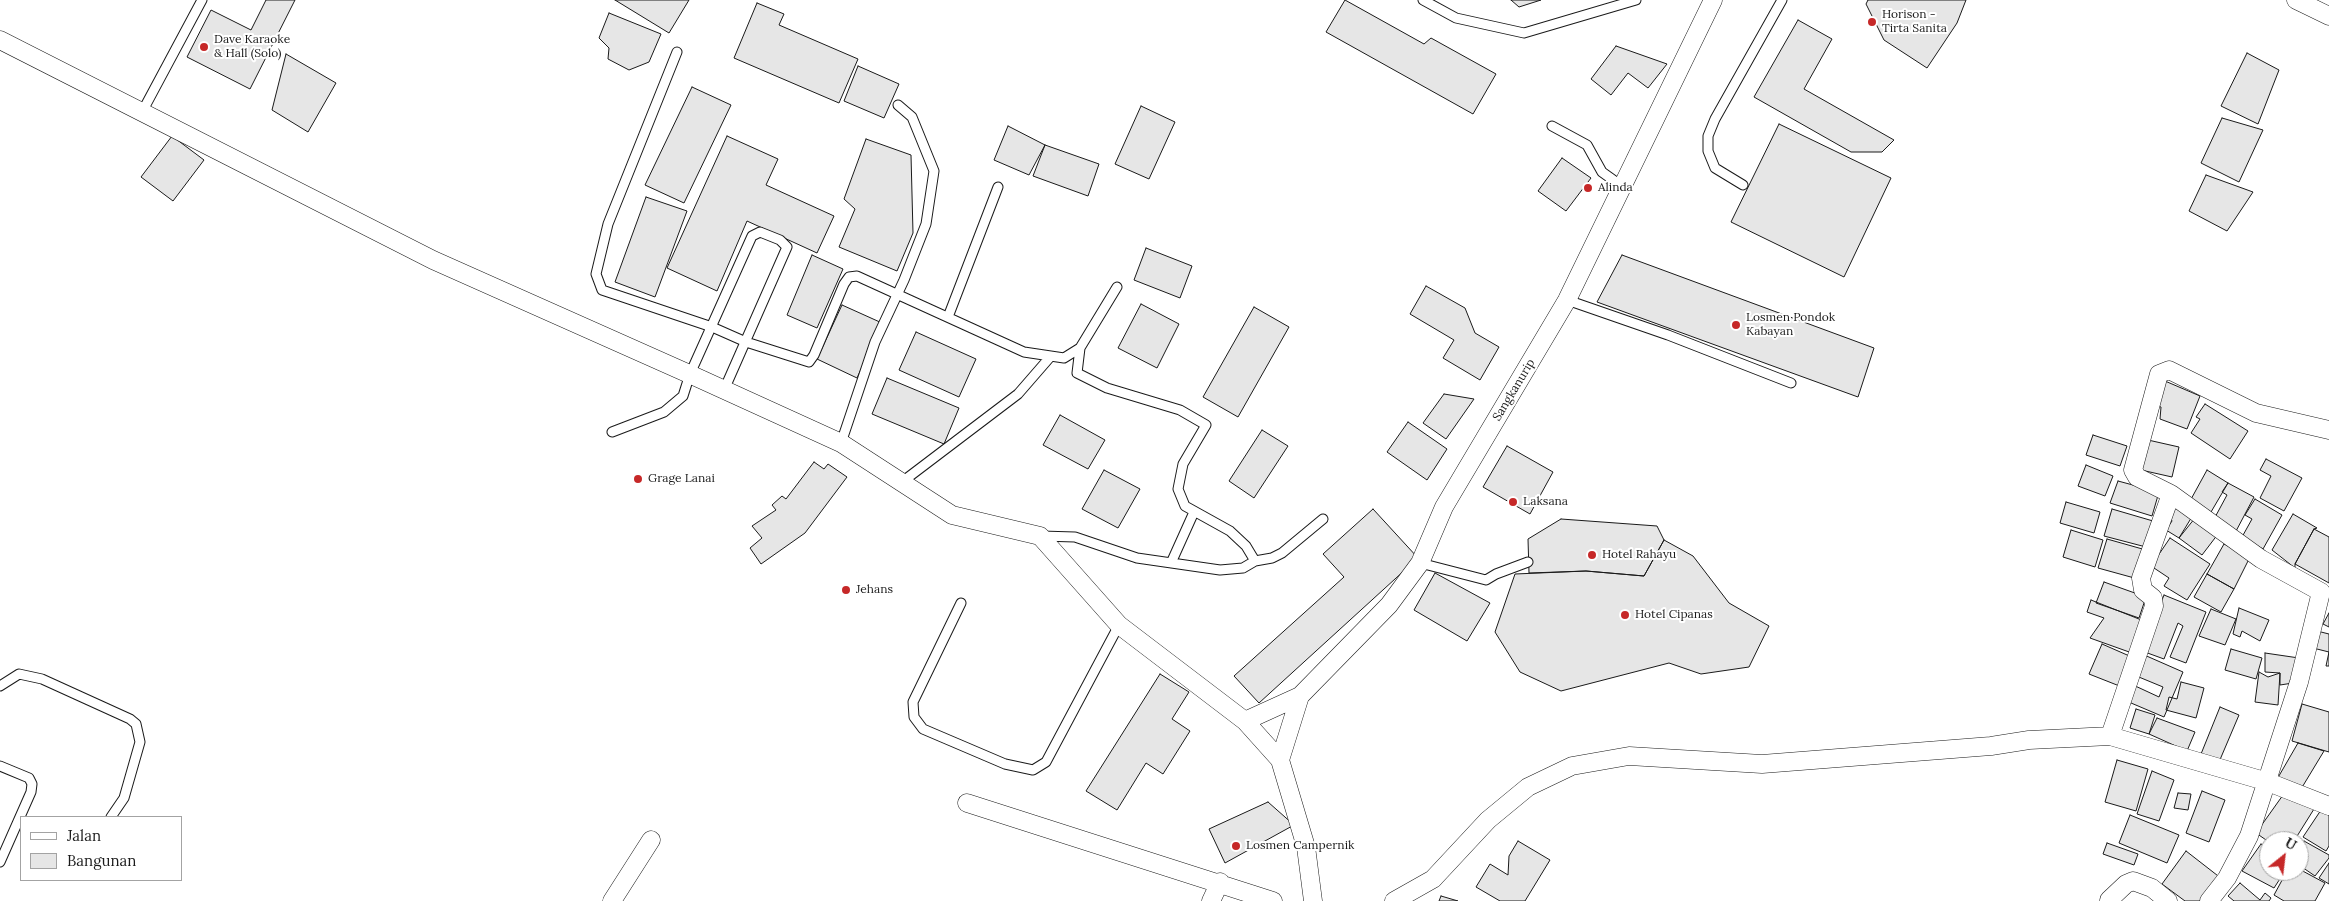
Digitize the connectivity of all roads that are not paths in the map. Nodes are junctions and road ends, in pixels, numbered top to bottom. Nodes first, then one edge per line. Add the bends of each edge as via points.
1 (202, 0) edge
2 (1423, 0) edge
3 (1636, 0) edge
4 (1712, 0) edge
5 (1782, 0) edge
6 (2296, 0) edge
7 (2329, 16) edge
8 (0, 40) edge
9 (677, 52) dead end
10 (898, 105) dead end
11 (142, 112) junction
12 (1552, 126) dead end
13 (1743, 185) dead end
14 (998, 187) dead end
15 (1624, 187) junction
16 (1117, 287) dead end
17 (897, 294) junction
18 (1567, 300) junction
19 (948, 317) junction
20 (712, 327) junction
21 (746, 342) junction
22 (1080, 348) junction
23 (1050, 356) junction
24 (690, 374) junction
25 (1791, 383) dead end
26 (724, 390) junction
27 (2329, 430) edge
28 (612, 432) dead end
29 (841, 443) junction
30 (902, 482) junction
31 (2171, 494) junction
32 (1194, 512) junction
33 (1323, 518) dead end
34 (1040, 536) junction
35 (1255, 561) junction
36 (1528, 562) dead end
37 (1171, 564) junction
38 (1420, 564) junction
39 (2325, 590) edge
40 (960, 604) dead end
41 (1118, 625) junction
42 (0, 686) edge
43 (1300, 696) junction
44 (1245, 721) junction
45 (2110, 736) junction
46 (1280, 760) junction
47 (0, 766) edge
48 (2268, 782) junction
49 (967, 803) dead end
50 (2329, 806) edge
51 (20, 816) edge
52 (112, 816) edge
53 (20, 817) edge
54 (650, 840) dead end
55 (1, 859) edge
56 (1220, 882) junction
57 (2109, 900) edge
58 (612, 901) edge
59 (1211, 901) edge
60 (1272, 901) edge
61 (1313, 901) edge
62 (1394, 901) edge
63 (2168, 901) edge
64 (2209, 901) edge

1 - 11 lane
2 - 3 lane via 1456,18 1524,33
4 - 15 street, Sangkanurip
5 - 13 lane via 1708,136 1708,152 1715,168
6 - 7 street
8 - 11 street
9 - 20 lane via 608,224 596,274 602,290
10 - 17 lane via 912,116 934,171 926,224
11 - 24 street via 433,260
12 - 15 lane via 1587,145 1602,172
14 - 19 lane
15 - 18 street, Sangkanurip
16 - 22 lane
17 - 19 lane
17 - 21 lane via 857,276 849,277 809,362
17 - 29 lane via 862,378
18 - 25 lane
18 - 38 street, Sangkanurip via 1444,507
19 - 23 lane via 1024,352
20 - 21 lane
20 - 21 lane via 752,236 760,232 780,240 787,247
20 - 24 lane
21 - 26 lane
22 - 23 lane via 1064,358
22 - 32 lane via 1077,373 1115,391 1180,410 1206,425 1183,464 1178,489 1185,506
23 - 30 lane via 1018,394
24 - 26 street
24 - 28 lane via 683,396 664,412
26 - 29 street
27 - 31 street via 2256,414 2164,370 2159,374 2133,470 2137,477
29 - 30 street
30 - 34 street via 952,514
31 - 39 street via 2262,559
31 - 45 street via 2141,578 2143,590 2153,598 2154,606
32 - 35 lane via 1230,531 1246,546
32 - 37 lane
33 - 35 lane via 1282,553
34 - 37 lane via 1075,536 1137,558
34 - 41 street
35 - 37 lane via 1242,568 1220,570
36 - 38 lane via 1486,580
38 - 43 street, Sangkanurip via 1389,605
39 - 48 street
40 - 41 lane via 913,702 914,716 923,730 1005,764 1032,770 1046,762
41 - 44 street
42 - 52 lane via 19,674 42,678 136,724 140,742 124,798
43 - 44 street, Sangkanurip
43 - 46 street
44 - 46 street
45 - 48 street
45 - 62 street via 2029,740 1991,746 1762,764 1629,756 1572,766 1528,787 1488,820 1432,879
46 - 61 street via 1306,847
47 - 51 lane via 28,778 32,784
48 - 50 street
48 - 64 street via 2249,836 2227,878
49 - 56 street
53 - 55 lane
54 - 58 street
56 - 59 street
56 - 60 street
57 - 63 street via 2133,881 2152,888

